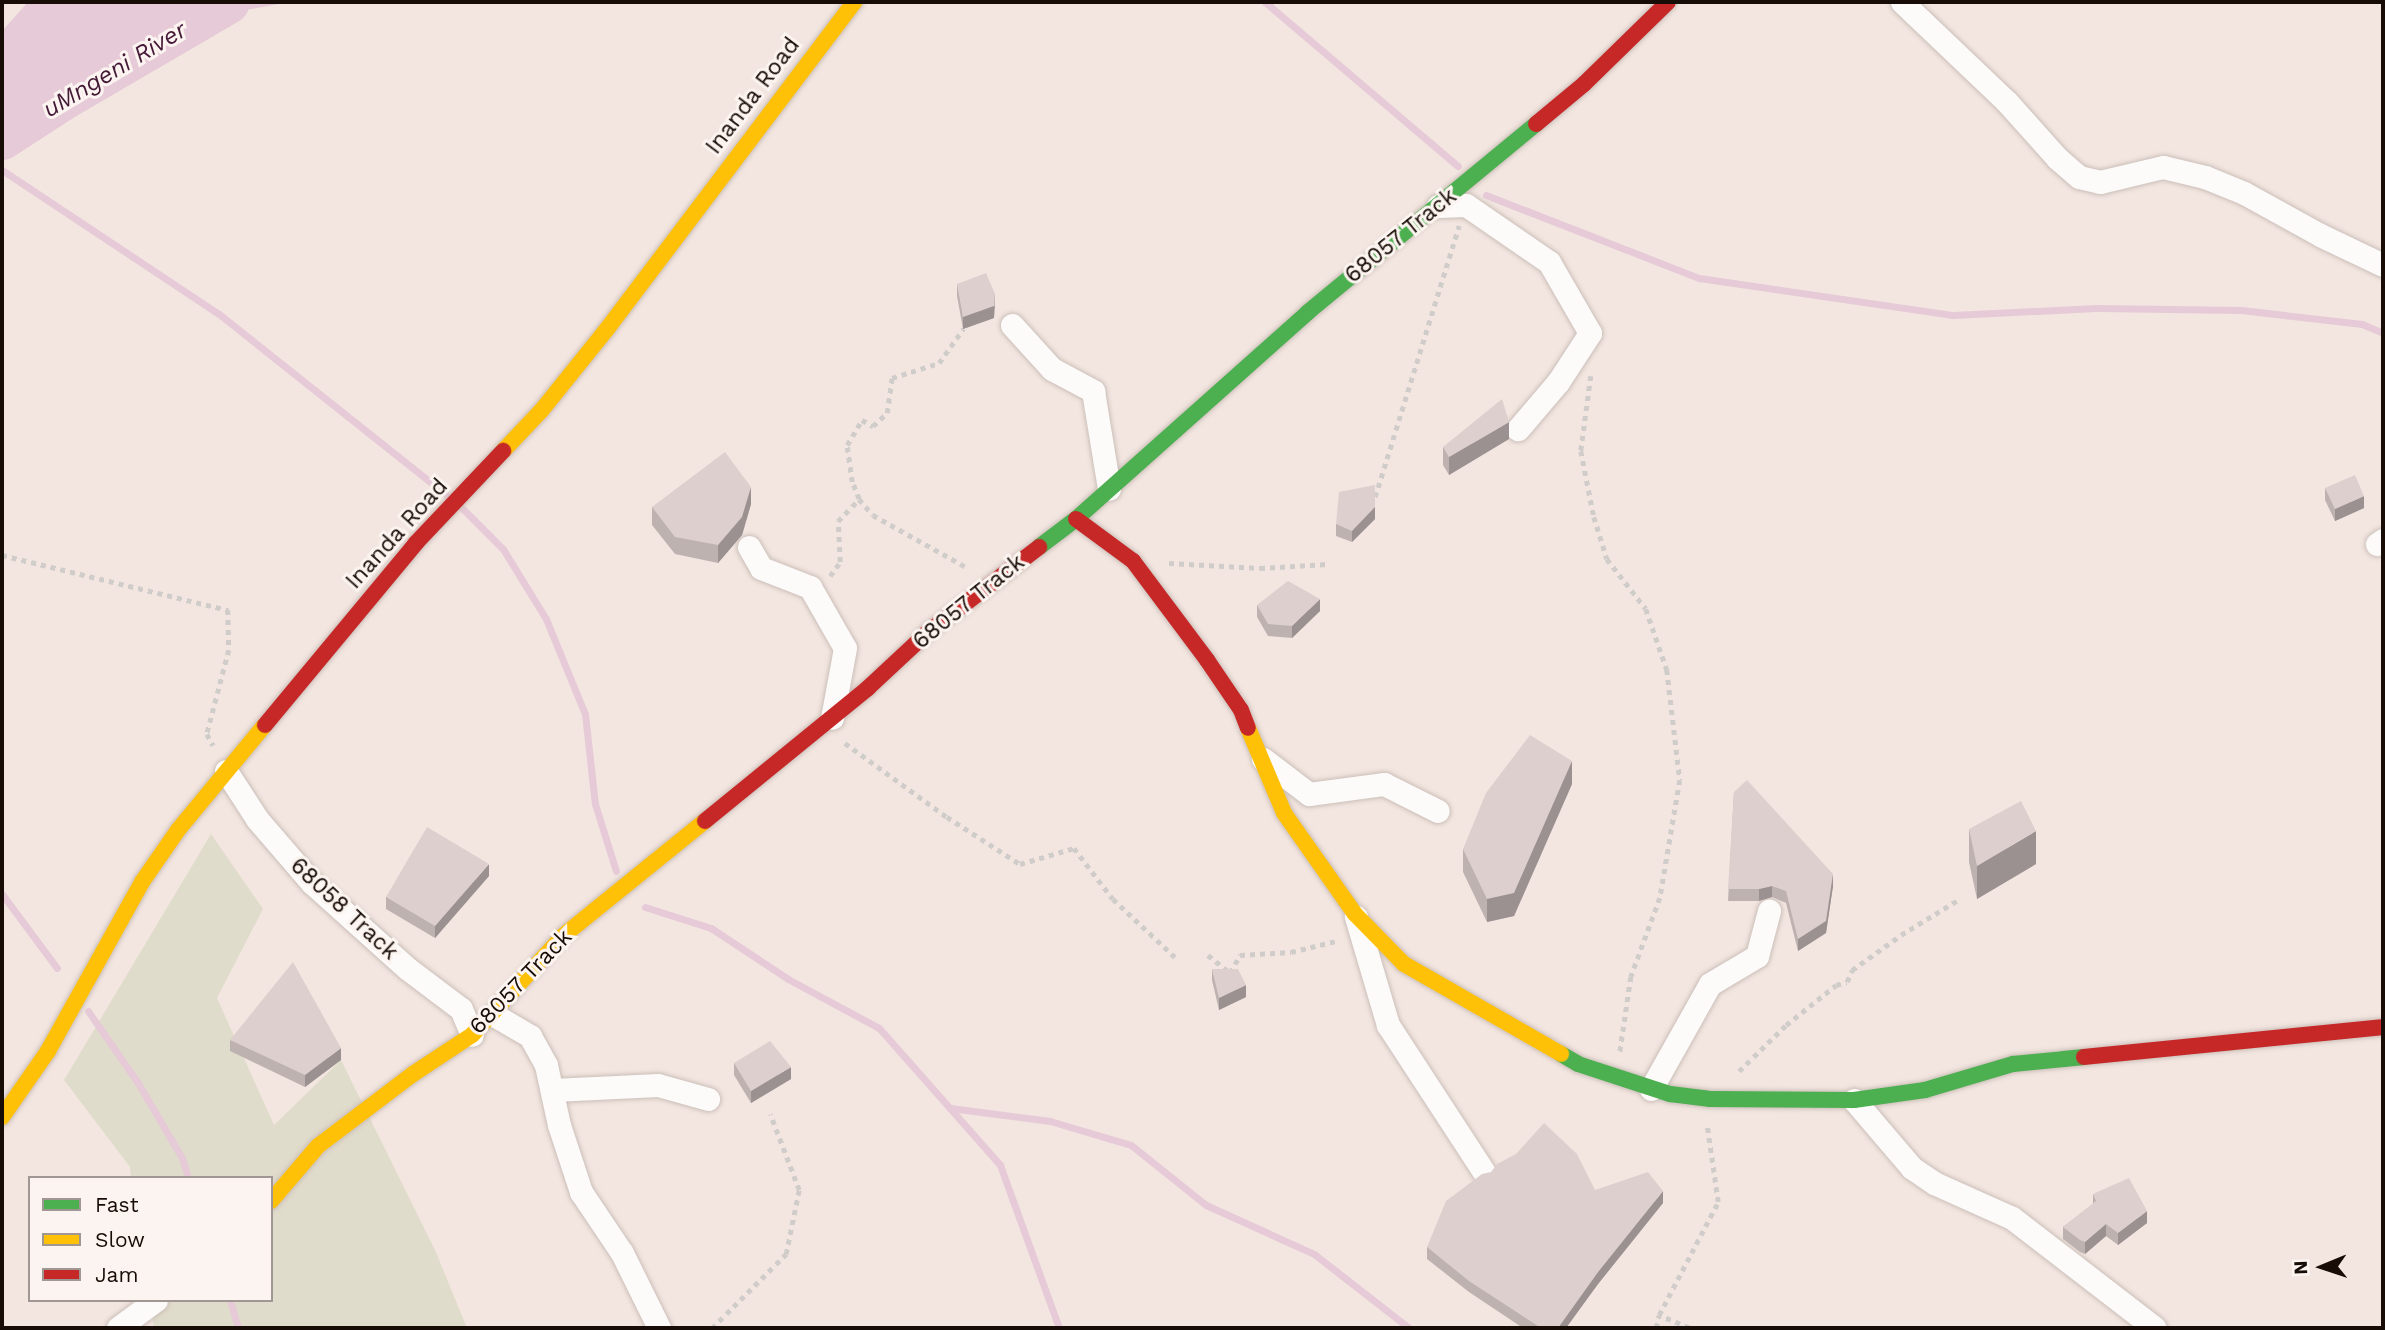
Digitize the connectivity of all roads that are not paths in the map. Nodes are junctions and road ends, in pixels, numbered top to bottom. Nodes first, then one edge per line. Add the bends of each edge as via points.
1 (855, 2) edge
2 (1902, 2) edge
3 (1662, 4) edge
4 (1438, 206) junction
5 (2383, 265) edge
6 (1012, 325) dead end
7 (1518, 429) dead end
8 (1109, 489) junction
9 (1076, 519) junction
10 (749, 547) dead end
11 (826, 722) junction
12 (1263, 759) junction
13 (226, 771) junction
14 (1438, 811) dead end
15 (1769, 911) dead end
16 (1358, 924) junction
17 (494, 1015) junction
18 (2383, 1027) edge
19 (472, 1035) junction
20 (1651, 1089) junction
21 (553, 1090) junction
22 (708, 1098) dead end
23 (1854, 1100) junction
24 (2, 1117) edge
25 (1484, 1172) edge
26 (273, 1199) edge
27 (153, 1302) edge
28 (118, 1328) edge
29 (659, 1328) edge
30 (2155, 1328) edge

1 - 13 street, Inanda Road via 541,411 416,543
2 - 5 street via 2079,177 2100,182 2163,167 2205,177 2244,192 2320,236
3 - 4 street, 68057 Track via 1584,84
4 - 7 street via 1466,205 1549,262 1590,333 1558,382
4 - 8 street, 68057 Track via 1308,312
6 - 8 street via 1052,369 1093,391
8 - 9 street, 68057 Track
9 - 11 street, 68057 Track via 928,632
9 - 12 street via 1133,561 1241,710
10 - 11 street via 761,568 810,587 845,648
11 - 17 street, 68057 Track via 564,936
12 - 14 street via 1309,794 1384,784
12 - 16 street via 1284,813
13 - 19 street, 68058 Track via 250,810 303,873 408,969 461,1009
13 - 24 street, Inanda Road via 142,882 48,1051
15 - 20 street via 1757,956 1710,984
16 - 20 street via 1404,964 1578,1064
16 - 25 street via 1388,1025
17 - 19 street, 68057 Track
17 - 21 street via 530,1036
18 - 23 street via 2013,1064 1925,1090
19 - 26 street, 68057 Track via 317,1146
20 - 23 street via 1709,1098
21 - 22 street via 658,1085
21 - 29 street via 581,1192 622,1254
23 - 30 street via 1912,1168 1934,1183 2012,1218
27 - 28 street

